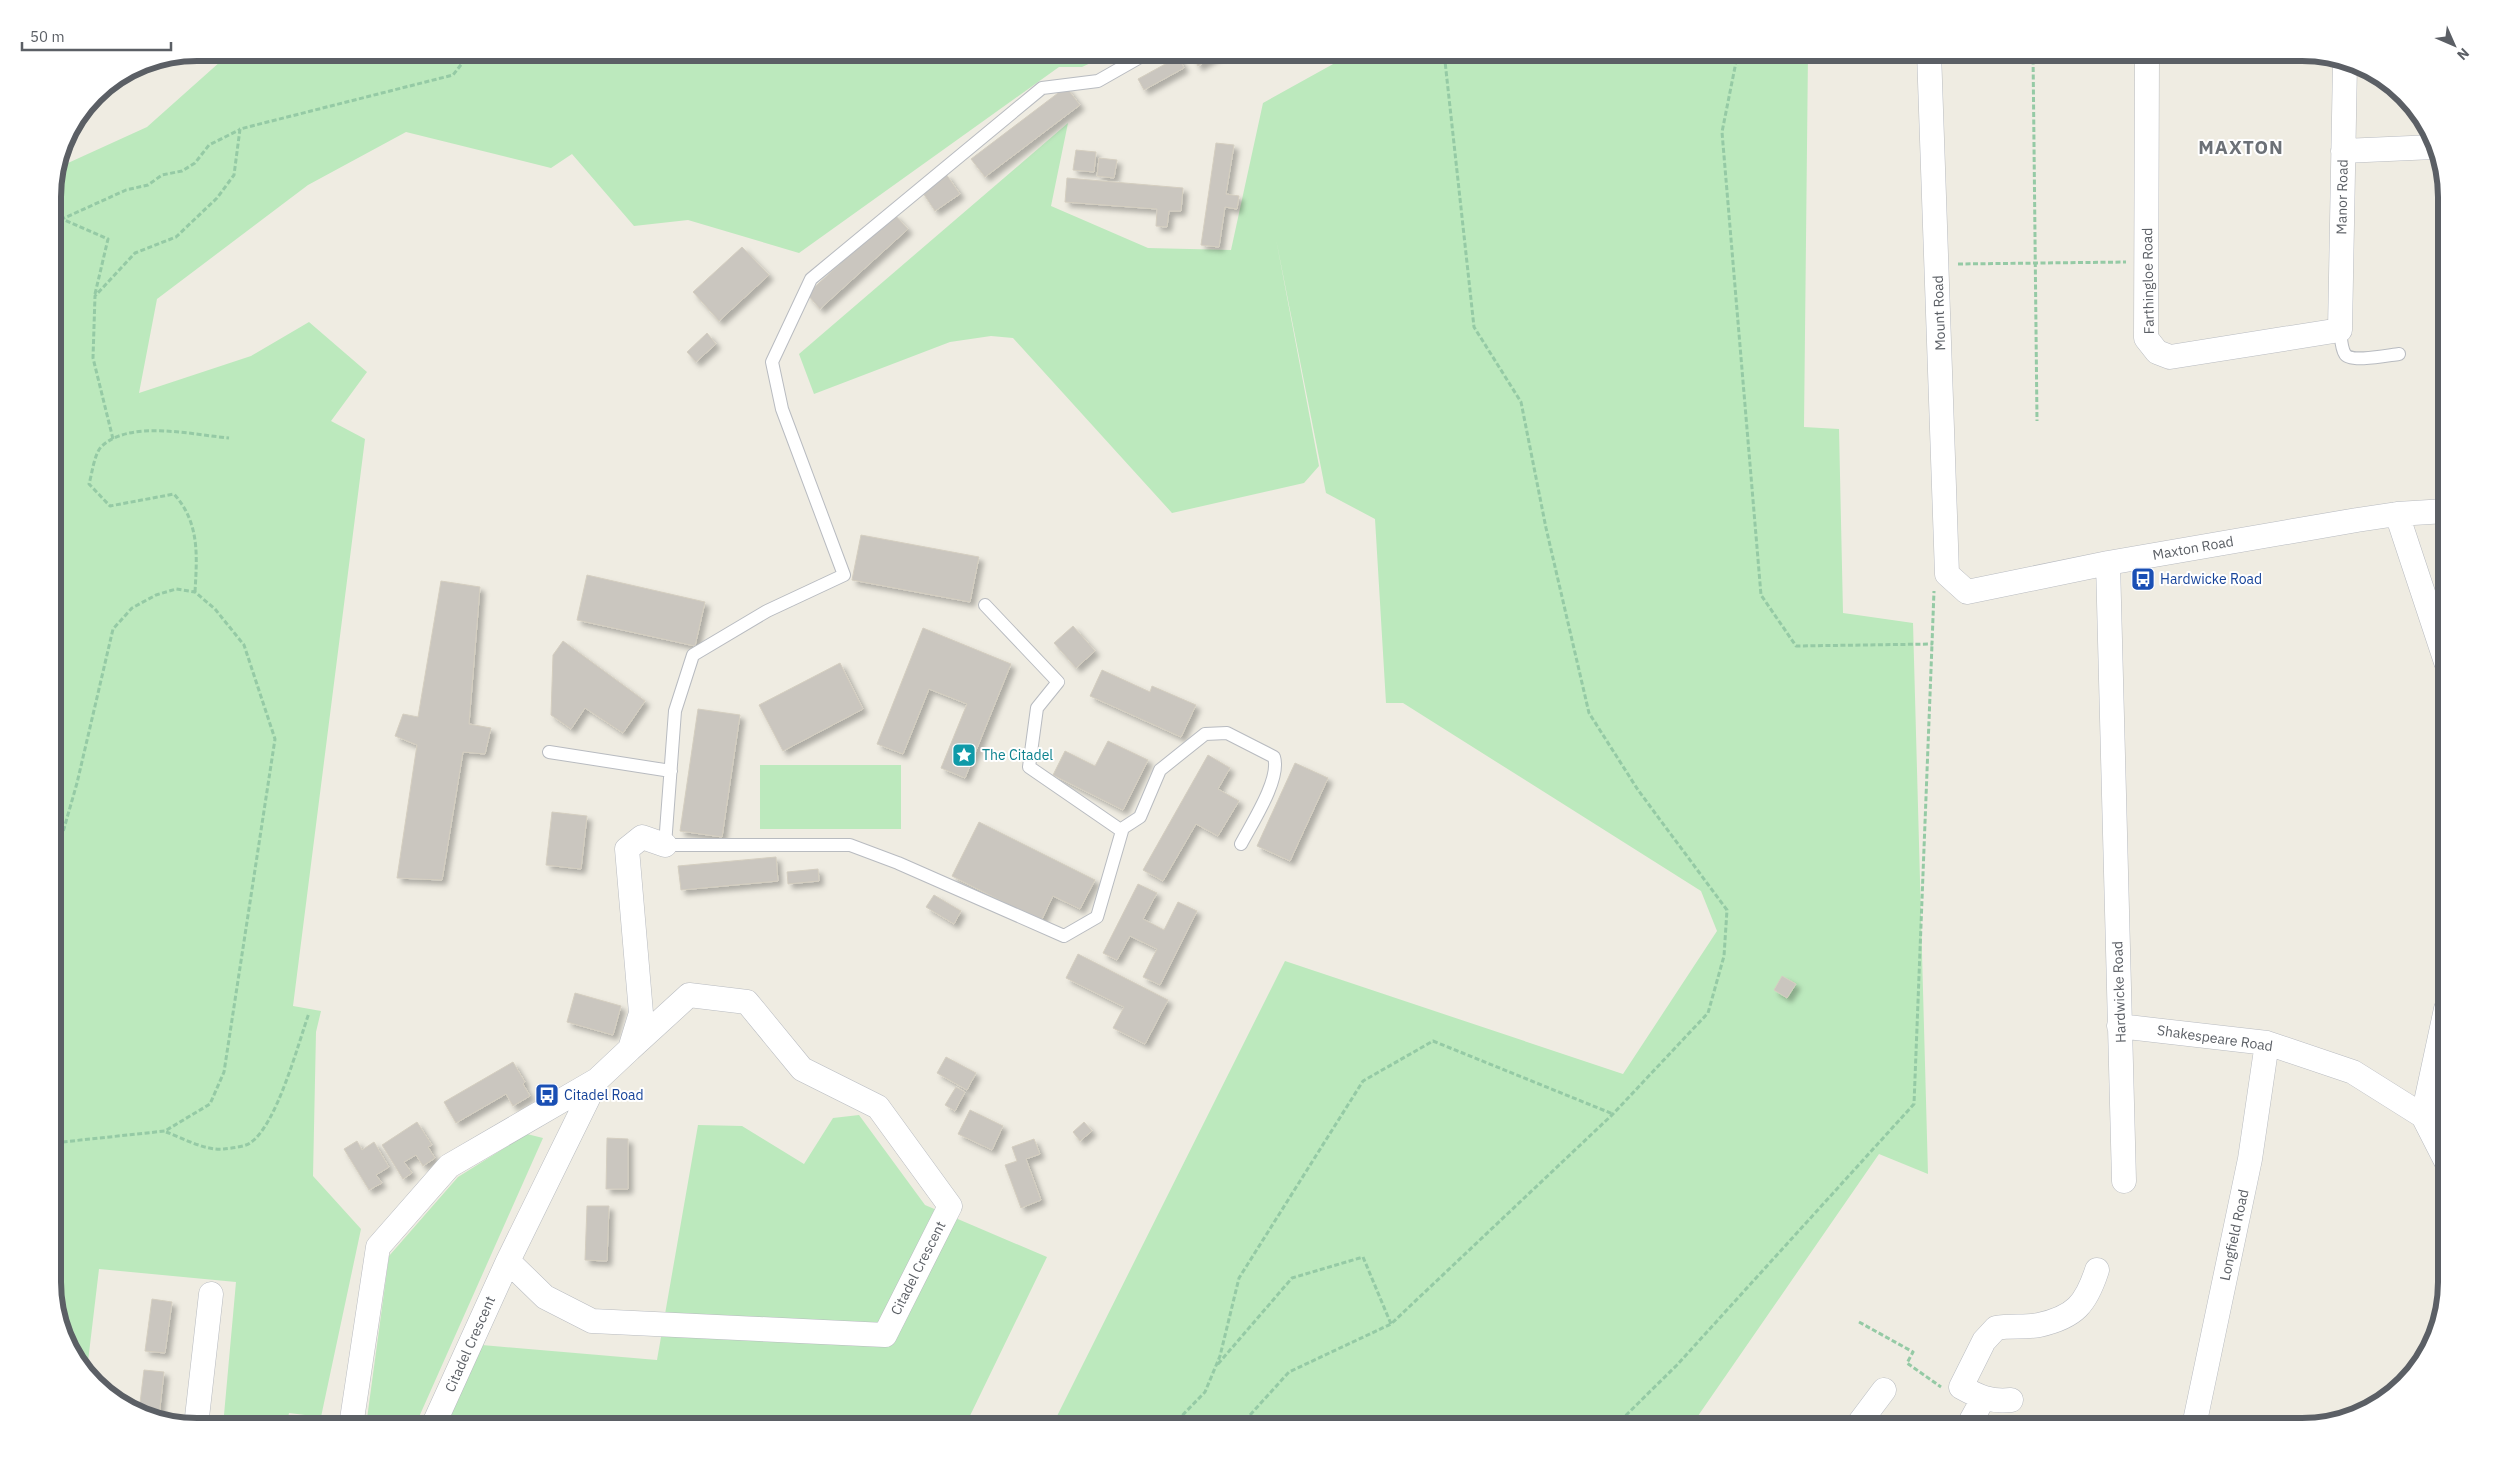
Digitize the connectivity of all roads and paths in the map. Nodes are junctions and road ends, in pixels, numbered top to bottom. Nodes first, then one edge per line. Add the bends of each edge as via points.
1 (464, 61) edge
2 (1133, 61) edge
3 (1445, 61) edge
4 (1736, 61) edge
5 (1929, 61) edge
6 (2033, 61) edge
7 (2147, 61) edge
8 (2345, 69) edge
9 (240, 129) junction
10 (2428, 147) edge
11 (2343, 151) junction
12 (2146, 262) junction
13 (1937, 264) junction
14 (2035, 264) junction
15 (95, 296) junction
16 (2340, 330) junction
17 (2399, 354) dead end
18 (2037, 420) dead end
19 (229, 438) dead end
20 (113, 439) junction
21 (2437, 512) edge
22 (2398, 514) junction
23 (2108, 563) junction
24 (1947, 574) junction
25 (195, 592) junction
26 (985, 605) dead end
27 (2437, 636) edge
28 (1932, 644) junction
29 (549, 752) dead end
30 (671, 771) junction
31 (1120, 830) junction
32 (62, 836) edge
33 (1241, 844) dead end
34 (665, 845) junction
35 (310, 1013) dead end
36 (2119, 1026) junction
37 (2267, 1043) junction
38 (2438, 1047) edge
39 (630, 1049) junction
40 (596, 1080) junction
41 (1614, 1114) junction
42 (2423, 1116) junction
43 (165, 1131) junction
44 (62, 1142) edge
45 (2438, 1145) edge
46 (2124, 1181) dead end
47 (508, 1261) junction
48 (2096, 1270) dead end
49 (211, 1294) dead end
50 (1859, 1322) dead end
51 (1391, 1324) junction
52 (1215, 1368) junction
53 (1953, 1388) junction
54 (1884, 1390) dead end
55 (1983, 1399) junction
56 (2011, 1400) dead end
57 (197, 1418) edge
58 (352, 1418) edge
59 (437, 1418) edge
60 (1180, 1418) edge
61 (1247, 1418) edge
62 (1623, 1418) edge
63 (1863, 1418) edge
64 (1972, 1418) edge
65 (2196, 1418) edge

1 - 9 path via 453,75
2 - 30 lane via 1098,81 1042,88 811,279 772,362 787,421 844,575 768,611 693,655 675,711
3 - 41 path via 1474,327 1521,402 1589,713 1638,790 1727,910 1724,956 1708,1012
4 - 28 path via 1722,132 1761,595 1796,646
5 - 13 street, Mount Road
6 - 14 path
7 - 12 street, Farthingloe Road
8 - 11 street, Manor Road
9 - 15 path via 234,175 217,198 176,237 135,253
9 - 15 path via 209,145 195,163 182,171 162,175 148,185 126,190 62,219 108,239
10 - 11 street
11 - 16 street, Manor Road
12 - 14 path
12 - 16 street, Farthingloe Road via 2146,338 2157,352 2170,357
13 - 14 path
13 - 24 street, Mount Road
14 - 18 path
15 - 20 path via 92,358
16 - 17 lane via 2348,357 2358,359
19 - 20 path via 147,430
20 - 25 path via 100,449 89,484 110,506 174,494 195,530
21 - 22 street, Maxton Road
22 - 23 street, Maxton Road
22 - 27 street
23 - 24 street, Maxton Road via 1967,592
23 - 36 street, Hardwicke Road
24 - 28 path via 1934,580
25 - 32 path via 176,589 156,595 132,608 113,629
25 - 43 path via 215,609 244,645 275,739 224,1072 210,1104
26 - 31 lane via 1058,682 1038,708 1029,767
28 - 62 path via 1914,1104 1677,1365
29 - 30 lane
30 - 34 lane
31 - 33 lane via 1140,817 1160,770 1205,734 1227,733 1274,757 1277,767
31 - 34 lane via 1097,917 1064,936 850,844
34 - 39 street via 642,837 626,849 641,1012
35 - 43 path via 280,1098 263,1128 249,1144 222,1150
36 - 37 street, Shakespeare Road
36 - 46 street, Hardwicke Road
37 - 42 street, Shakespeare Road via 2353,1072
37 - 65 street, Longfield Road via 2250,1159
38 - 42 street
39 - 40 street
39 - 47 street, Citadel Crescent via 689,995 747,1002 802,1069 878,1107 950,1206 885,1334 592,1322 544,1297
40 - 47 street, Citadel Crescent
40 - 58 street via 449,1166 378,1247
41 - 51 path
41 - 52 path via 1433,1041 1363,1081 1239,1278
42 - 45 street
43 - 44 path
47 - 59 street, Citadel Crescent
48 - 53 street via 2089,1294 2072,1313 2038,1325 1996,1328
49 - 57 street
50 - 53 path via 1913,1352 1907,1363
51 - 52 path via 1363,1257 1292,1278
51 - 61 path via 1289,1372
52 - 60 path via 1205,1392
53 - 55 street
54 - 63 street
55 - 56 street
55 - 64 street

